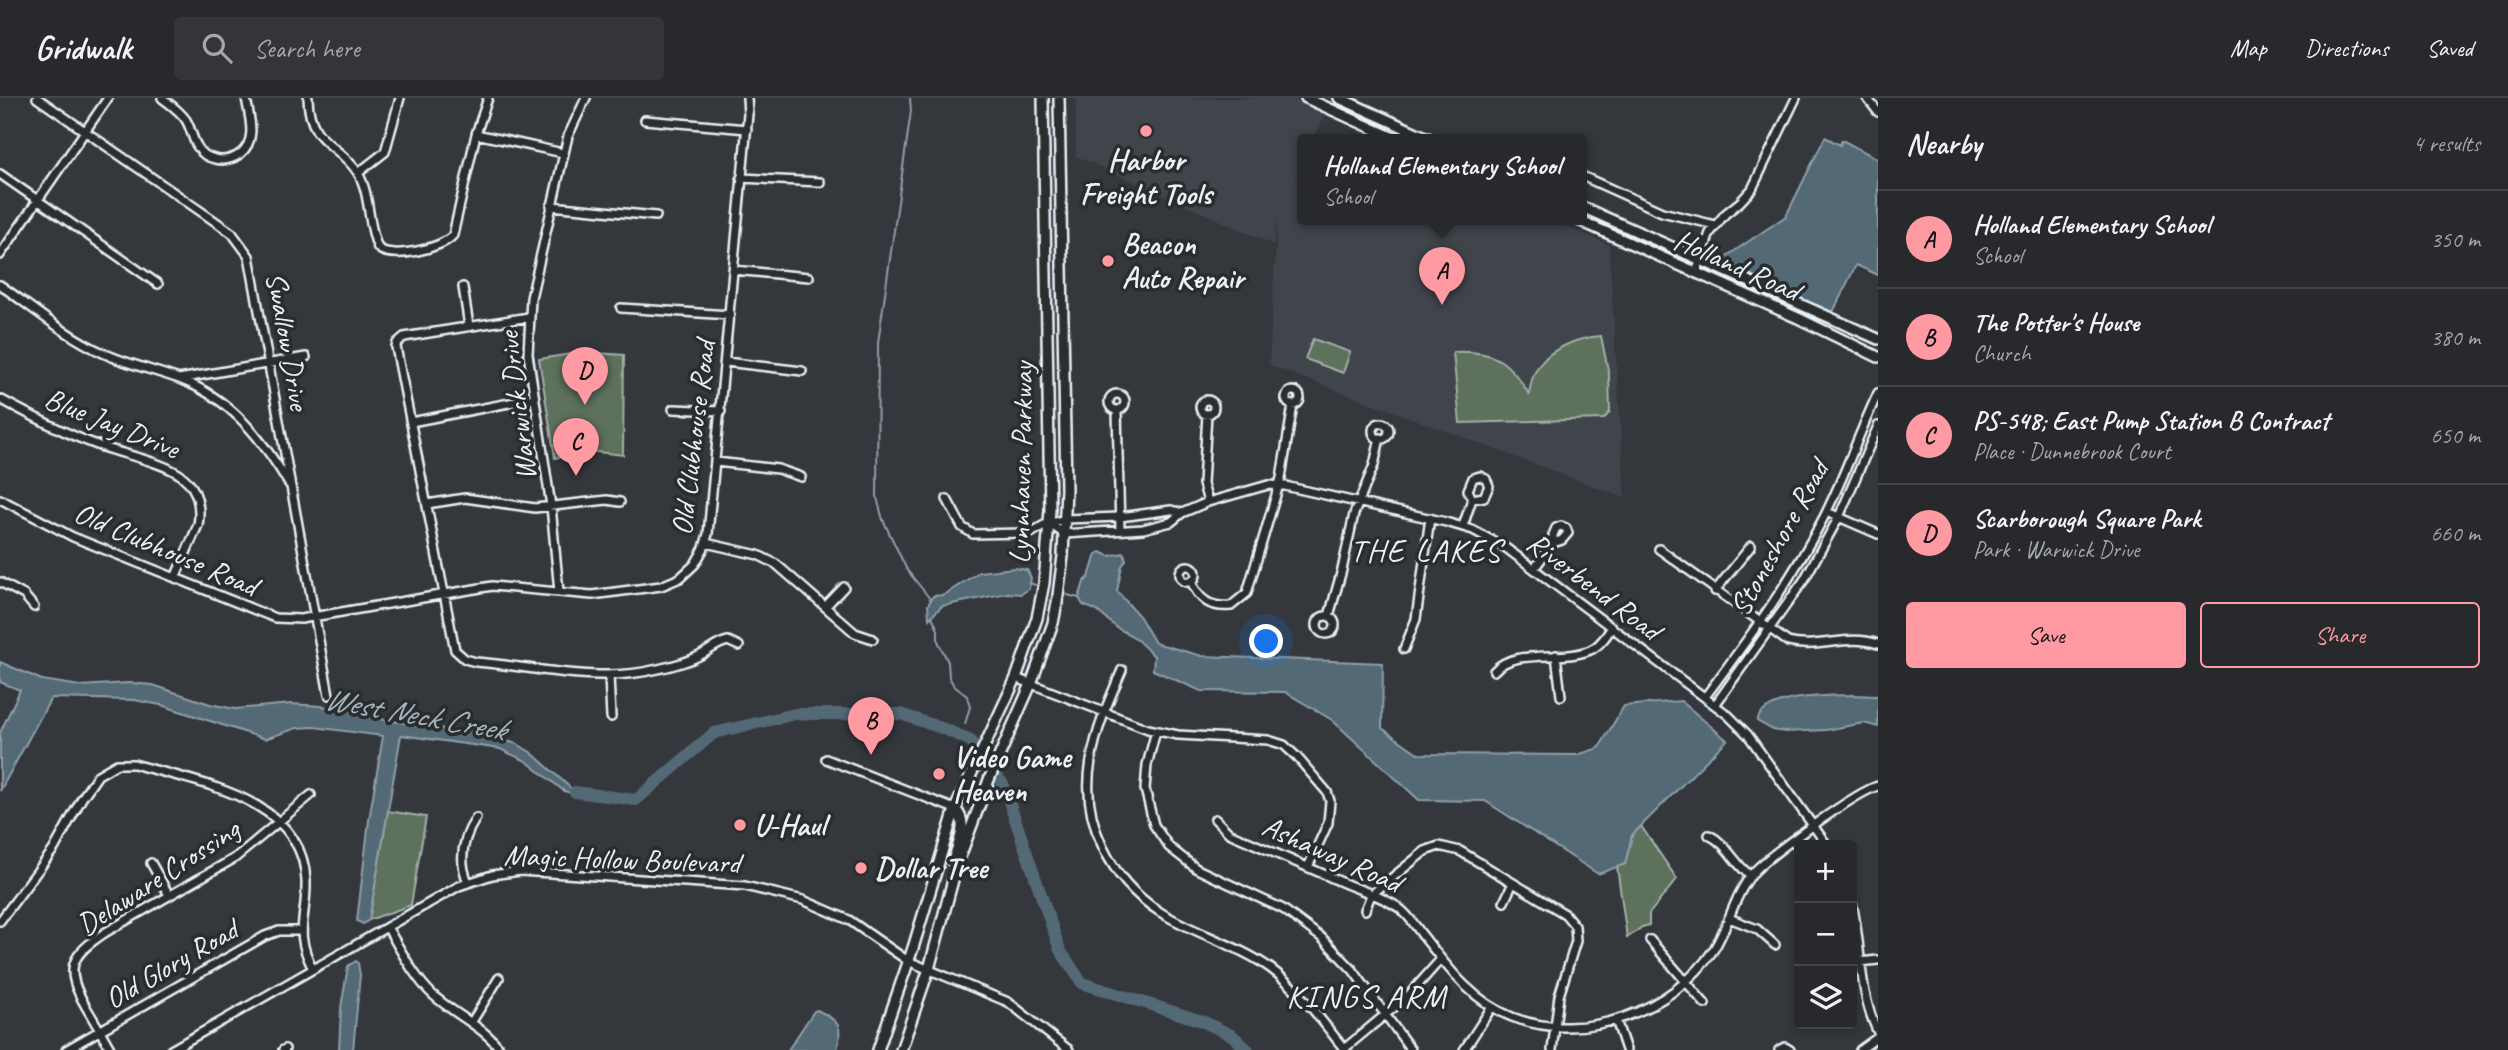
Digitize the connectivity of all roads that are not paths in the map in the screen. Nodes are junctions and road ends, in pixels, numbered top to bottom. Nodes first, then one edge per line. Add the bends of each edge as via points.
1 (37, 98) edge
2 (108, 98) edge
3 (162, 98) edge
4 (246, 98) edge
5 (308, 98) edge
6 (400, 98) edge
7 (488, 98) edge
8 (586, 98) edge
9 (747, 98) edge
10 (1043, 98) edge
11 (1059, 98) edge
12 (1306, 98) edge
13 (1339, 98) edge
14 (1796, 98) edge
15 (1867, 98) edge
16 (1878, 112) edge
17 (645, 120) dead end
18 (747, 129) junction
19 (85, 132) junction
20 (476, 134) junction
21 (1385, 134) edge
22 (1419, 134) edge
23 (563, 153) junction
24 (358, 173) junction
25 (0, 174) edge
26 (741, 178) junction
27 (1587, 178) edge
28 (820, 183) dead end
29 (38, 200) junction
30 (551, 206) junction
31 (1587, 209) edge
32 (656, 216) dead end
33 (1587, 224) edge
34 (1715, 225) junction
35 (0, 255) edge
36 (1700, 260) junction
37 (733, 270) junction
38 (1696, 273) junction
39 (809, 277) dead end
40 (158, 284) dead end
41 (0, 285) edge
42 (463, 287) dead end
43 (621, 307) dead end
44 (730, 316) junction
45 (529, 317) junction
46 (469, 326) junction
47 (1878, 339) edge
48 (306, 357) dead end
49 (1878, 357) edge
50 (726, 362) junction
51 (270, 363) junction
52 (802, 370) dead end
53 (178, 379) junction
54 (1878, 393) edge
55 (535, 398) junction
56 (0, 399) edge
57 (1293, 405) dead end
58 (673, 409) dead end
59 (1117, 410) dead end
60 (721, 411) junction
61 (1207, 414) dead end
62 (411, 422) junction
63 (1878, 426) edge
64 (1380, 438) dead end
65 (716, 462) junction
66 (801, 477) dead end
67 (1278, 485) junction
68 (291, 487) junction
69 (0, 499) edge
70 (947, 499) dead end
71 (1472, 499) dead end
72 (620, 502) dead end
73 (1208, 502) junction
74 (1359, 502) junction
75 (427, 504) junction
76 (551, 506) junction
77 (1827, 512) junction
78 (1182, 513) junction
79 (1120, 517) junction
80 (1839, 517) junction
81 (1430, 518) junction
82 (1065, 519) junction
83 (1050, 524) junction
84 (1463, 526) junction
85 (1120, 530) junction
86 (1064, 534) junction
87 (1878, 534) edge
88 (706, 543) junction
89 (1553, 543) dead end
90 (1751, 546) dead end
91 (1659, 549) dead end
92 (1534, 569) junction
93 (175, 578) junction
94 (1191, 581) dead end
95 (0, 582) edge
96 (844, 587) dead end
97 (1715, 591) junction
98 (559, 592) junction
99 (444, 594) junction
100 (34, 607) dead end
101 (825, 607) junction
102 (315, 616) junction
103 (1329, 616) dead end
104 (1759, 623) junction
105 (1612, 627) junction
106 (1769, 630) junction
107 (873, 639) dead end
108 (1878, 644) edge
109 (739, 646) dead end
110 (1404, 649) dead end
111 (1556, 655) junction
112 (1122, 670) dead end
113 (1494, 671) dead end
114 (609, 676) junction
115 (1016, 678) junction
116 (1031, 684) junction
117 (329, 695) dead end
118 (1561, 696) dead end
119 (1705, 697) junction
120 (1715, 705) junction
121 (1104, 712) junction
122 (611, 717) dead end
123 (1156, 731) junction
124 (825, 759) dead end
125 (1878, 786) edge
126 (311, 795) dead end
127 (955, 809) junction
128 (475, 818) dead end
129 (1215, 819) dead end
130 (279, 822) junction
131 (1814, 826) junction
132 (1709, 835) dead end
133 (1824, 840) edge
134 (151, 863) dead end
135 (1308, 867) junction
136 (1751, 876) junction
137 (952, 881) junction
138 (468, 882) junction
139 (1513, 883) junction
140 (169, 895) junction
141 (1371, 895) junction
142 (1504, 902) dead end
143 (1365, 910) dead end
144 (1730, 918) junction
145 (0, 921) edge
146 (387, 927) junction
147 (301, 931) junction
148 (1650, 940) dead end
149 (1857, 940) edge
150 (1776, 944) dead end
151 (1441, 959) junction
152 (1878, 960) edge
153 (908, 961) junction
154 (1860, 962) junction
155 (929, 969) junction
156 (313, 970) junction
157 (499, 978) dead end
158 (1685, 981) junction
159 (1705, 1004) dead end
160 (1492, 1007) junction
161 (1386, 1014) junction
162 (1616, 1020) junction
163 (471, 1023) junction
164 (1555, 1027) junction
165 (100, 1031) junction
166 (1878, 1035) edge
167 (1345, 1049) edge
168 (66, 1050) edge
169 (111, 1050) edge
170 (171, 1050) edge
171 (501, 1050) edge
172 (878, 1050) edge
173 (901, 1050) edge
174 (1069, 1050) edge
175 (1411, 1050) edge
176 (1464, 1050) edge
177 (1552, 1050) edge
178 (1626, 1050) edge
179 (1779, 1050) edge
180 (1790, 1050) edge
181 (1860, 1050) edge

1 - 19 street, Swallow Drive
2 - 19 street
3 - 4 street via 186,120 201,151 221,160 241,154 250,141
5 - 24 street via 310,118 319,136
6 - 24 street via 385,152
7 - 20 street
8 - 23 street, Warwick Drive
9 - 18 street, Old Clubhouse Road
10 - 83 main road, Lynnhaven Parkway
11 - 82 main road, Lynnhaven Parkway
12 - 21 main road
13 - 22 main road
14 - 34 street via 1752,189
15 - 16 street
17 - 18 street
18 - 26 street, Old Clubhouse Road
19 - 29 street
19 - 51 street, Swallow Drive via 239,241 252,266
20 - 23 street
20 - 24 street via 455,230 439,246 391,254 381,251
23 - 30 street, Warwick Drive
25 - 29 street
26 - 28 street
26 - 37 street, Old Clubhouse Road
27 - 34 street via 1662,212
29 - 35 street
29 - 40 street
30 - 32 street
30 - 45 street, Warwick Drive
31 - 36 main road, Holland Road
33 - 38 main road, Holland Road
34 - 36 street
36 - 38 street
36 - 47 main road, Holland Road
37 - 39 street
37 - 44 street, Old Clubhouse Road
38 - 49 main road, Holland Road
41 - 53 street via 101,352
42 - 46 street
43 - 44 street
44 - 50 street, Old Clubhouse Road
45 - 46 street
45 - 55 street, Warwick Drive via 528,354
46 - 62 street via 400,339 396,347
48 - 51 street
50 - 52 street
50 - 60 street, Old Clubhouse Road
51 - 53 street
51 - 68 street, Swallow Drive
53 - 68 street via 212,395 239,416
54 - 77 street, Stoneshore Road
55 - 62 street
55 - 76 street, Warwick Drive
56 - 93 street, Blue Jay Drive via 52,426 175,471 188,481 198,499 200,516
57 - 67 street
58 - 60 street
59 - 79 street
60 - 65 street, Old Clubhouse Road
61 - 73 street via 1203,484
62 - 75 street
63 - 80 street, Stoneshore Road
64 - 74 street
65 - 66 street via 778,468
65 - 88 street, Old Clubhouse Road
67 - 73 street, Riverbend Road
67 - 74 street, Riverbend Road
67 - 94 street via 1261,551 1242,599 1231,606 1209,604 1199,597
68 - 102 street, Swallow Drive
69 - 93 street, Old Clubhouse Road via 73,537
70 - 83 street, Riverbend Road via 962,527 973,534 1027,534
71 - 84 street
72 - 76 street
73 - 78 street, Riverbend Road
74 - 81 street, Riverbend Road
74 - 103 street
75 - 76 street via 465,498 526,508
75 - 99 street
76 - 98 street, Warwick Drive
77 - 80 street
77 - 104 street, Stoneshore Road
78 - 79 street, Riverbend Road via 1171,510
78 - 85 street, Riverbend Road via 1171,522
79 - 82 street, Riverbend Road
79 - 85 street
80 - 87 street
80 - 106 street, Stoneshore Road
81 - 84 street, Riverbend Road
81 - 110 street via 1416,619
82 - 83 street, Riverbend Road
82 - 86 main road, Lynnhaven Parkway
83 - 86 street
83 - 115 main road, Lynnhaven Parkway via 1037,618
84 - 92 street, Riverbend Road via 1488,537
85 - 86 street, Riverbend Road
86 - 116 main road, Lynnhaven Parkway via 1053,623
88 - 98 street, Old Clubhouse Road via 688,572 661,586 610,594
88 - 101 street via 766,559
89 - 92 street
90 - 97 street
91 - 97 street
92 - 105 street, Riverbend Road
93 - 102 street, Old Clubhouse Road via 275,618
95 - 100 street via 24,595
96 - 101 street
97 - 104 street
98 - 99 street, Old Clubhouse Road via 492,586
99 - 102 street, Old Clubhouse Road
99 - 114 street via 453,645 465,659
101 - 107 street via 855,633
102 - 117 street, Swallow Drive
104 - 106 street
104 - 119 street, Stoneshore Road
105 - 111 street via 1591,650
105 - 119 street, Riverbend Road
106 - 108 street via 1795,644 1851,639
106 - 120 street, Stoneshore Road
109 - 114 street via 723,642 677,664
111 - 113 street via 1508,661
111 - 118 street
112 - 121 street
114 - 122 street
115 - 116 street
115 - 127 main road, Lynnhaven Parkway
116 - 121 street
116 - 137 main road, Lynnhaven Parkway
119 - 120 street, Riverbend Road
120 - 131 street, Riverbend Road via 1748,735
121 - 123 street
121 - 167 street via 1091,759 1089,796 1100,841 1120,876 1160,912 1244,952 1280,975
123 - 135 street via 1268,740 1291,750 1330,801 1328,823
123 - 161 street via 1145,789 1154,825 1169,847 1197,869 1272,903 1303,923 1346,962
124 - 127 street
125 - 131 street, Ashaway Road
126 - 130 street, Delaware Crossing
127 - 137 main road via 963,827
127 - 153 main road, Lynnhaven Parkway
128 - 138 street via 462,856
129 - 135 street, Ashaway Road via 1229,833
130 - 140 street, Delaware Crossing via 235,858
130 - 145 street via 251,801 134,764 117,764 90,786 54,849
130 - 147 street via 297,847 305,870
131 - 133 street, Riverbend Road
131 - 136 street, Ashaway Road
132 - 136 street
134 - 140 street
135 - 141 street, Ashaway Road
136 - 144 street, Ashaway Road
137 - 155 main road, Lynnhaven Parkway
138 - 146 street, Magic Hollow Boulevard
138 - 153 street, Magic Hollow Boulevard via 520,871 766,889 849,920
139 - 141 street via 1460,851 1439,846 1425,851
139 - 142 street
139 - 164 street via 1565,914 1575,926 1576,941
140 - 165 street, Delaware Crossing via 96,938 77,957 72,979
141 - 143 street
141 - 151 street, Ashaway Road via 1405,912
144 - 150 street via 1757,929
144 - 158 street, Ashaway Road via 1708,958
146 - 156 street, Magic Hollow Boulevard
146 - 163 street via 424,986
147 - 156 street
147 - 165 street, Old Glory Road via 270,934
148 - 158 street
149 - 154 street
151 - 160 street, Ashaway Road via 1461,983
151 - 161 street
152 - 154 street
153 - 155 street, Magic Hollow Boulevard
153 - 172 main road, Lynnhaven Parkway
154 - 166 street via 1867,1007
155 - 173 main road, Lynnhaven Parkway
155 - 174 street, Magic Hollow Boulevard via 1007,1002
156 - 170 street, Magic Hollow Boulevard
157 - 163 street
158 - 159 street
158 - 162 street, Ashaway Road via 1650,1005
160 - 164 street, Ashaway Road via 1530,1023
160 - 176 street
161 - 167 street
161 - 175 street
162 - 164 street, Ashaway Road
162 - 178 street
163 - 171 street
164 - 177 street
165 - 168 street, Old Glory Road
165 - 169 street, Delaware Crossing
166 - 181 street
179 - 180 street

